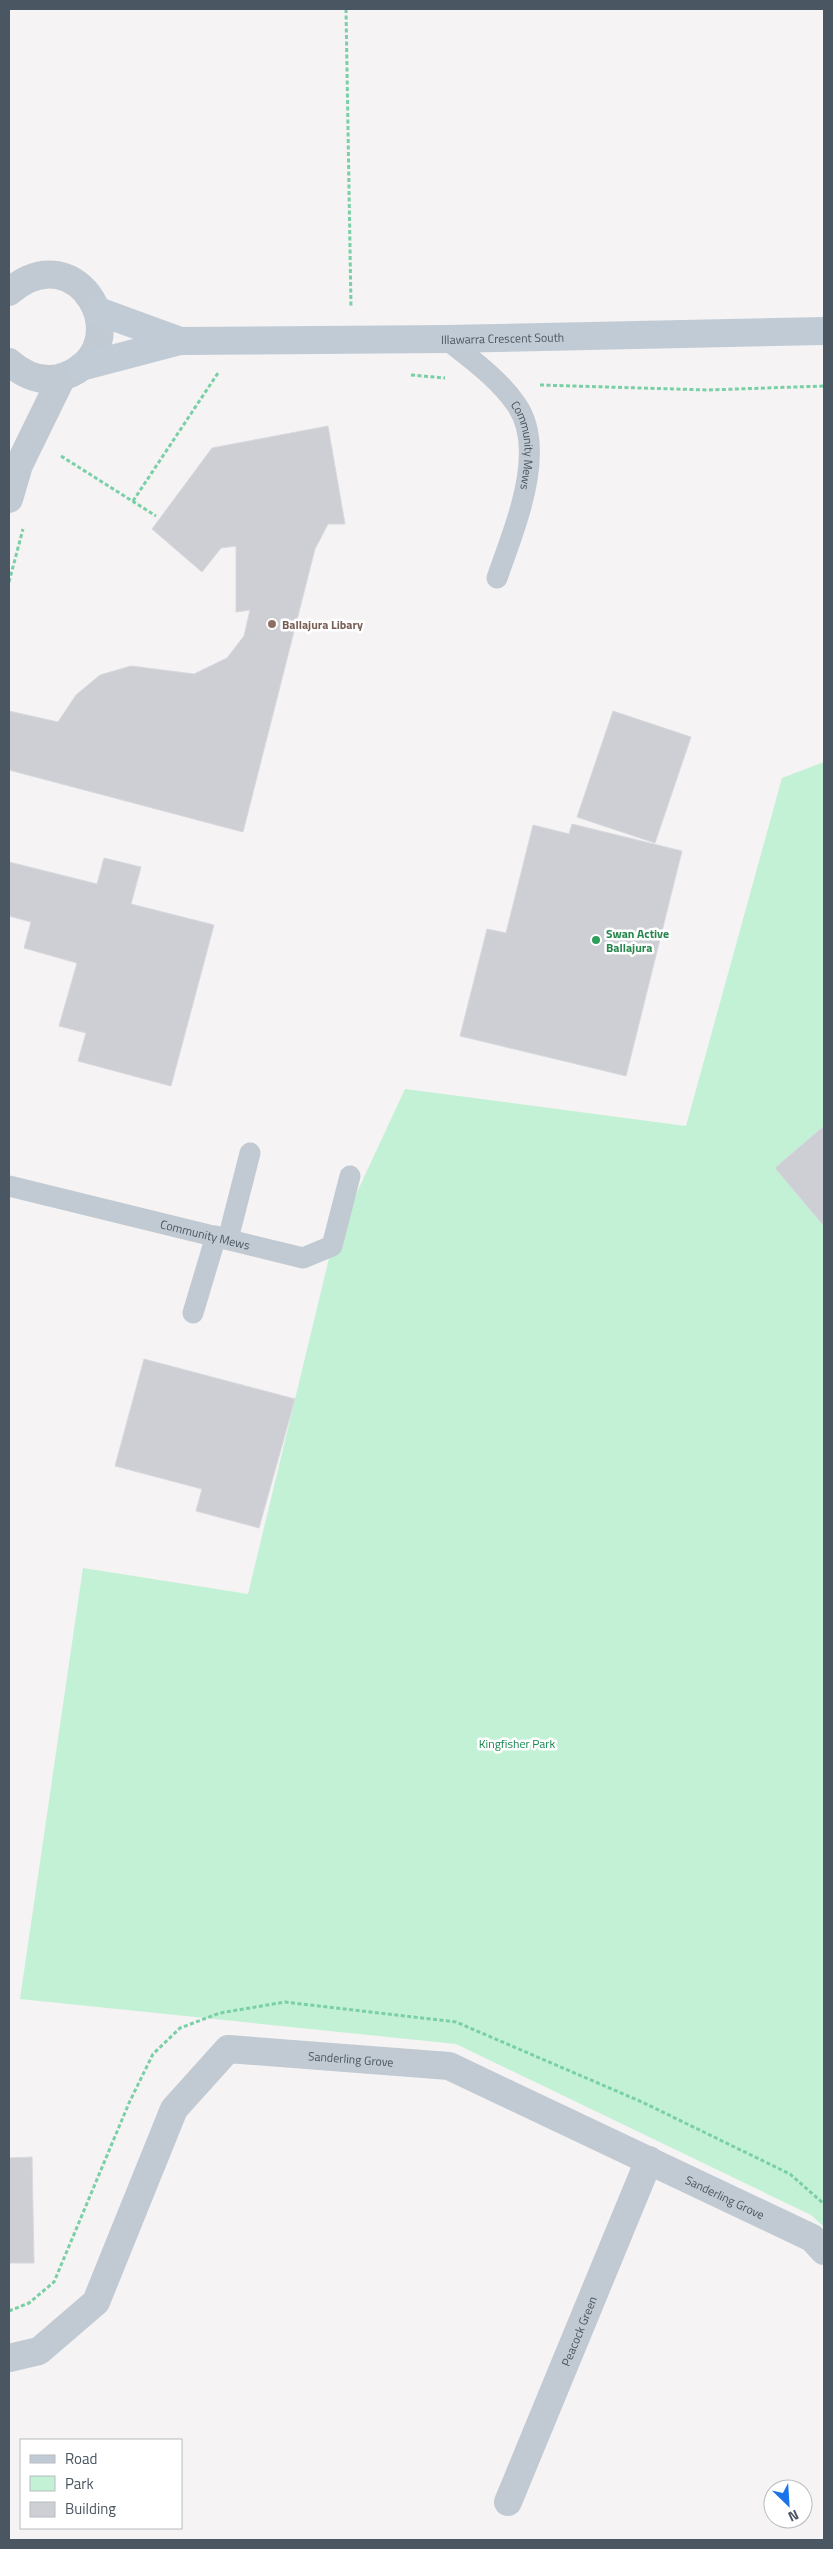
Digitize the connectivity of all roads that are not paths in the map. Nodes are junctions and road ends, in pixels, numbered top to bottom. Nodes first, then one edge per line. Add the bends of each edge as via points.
1 (13, 283) edge
2 (98, 311) junction
3 (824, 331) edge
4 (446, 340) junction
5 (180, 341) junction
6 (9, 362) edge
7 (72, 372) junction
8 (9, 499) edge
9 (497, 578) dead end
10 (250, 1153) dead end
11 (350, 1176) dead end
12 (9, 1186) edge
13 (222, 1238) junction
14 (193, 1313) dead end
15 (649, 2160) junction
16 (824, 2251) edge
17 (9, 2358) edge
18 (508, 2502) dead end

1 - 2 street via 36,275 68,278 92,297
2 - 5 main road, Illawarra Crescent South
2 - 7 street via 100,332 94,351
3 - 4 main road, Illawarra Crescent South
4 - 5 main road, Illawarra Crescent South
4 - 9 lane, Community Mews via 499,383 518,406 528,431 529,456 523,498
5 - 7 main road, Illawarra Crescent South
6 - 7 street via 33,377 47,379
7 - 8 street via 19,465
10 - 13 lane
11 - 13 lane, Community Mews via 332,1246 303,1258
12 - 13 lane, Community Mews
13 - 14 lane
15 - 16 street, Sanderling Grove via 812,2238
15 - 17 street, Sanderling Grove via 449,2066 228,2049 174,2108 96,2302 39,2351
15 - 18 street, Peacock Green

